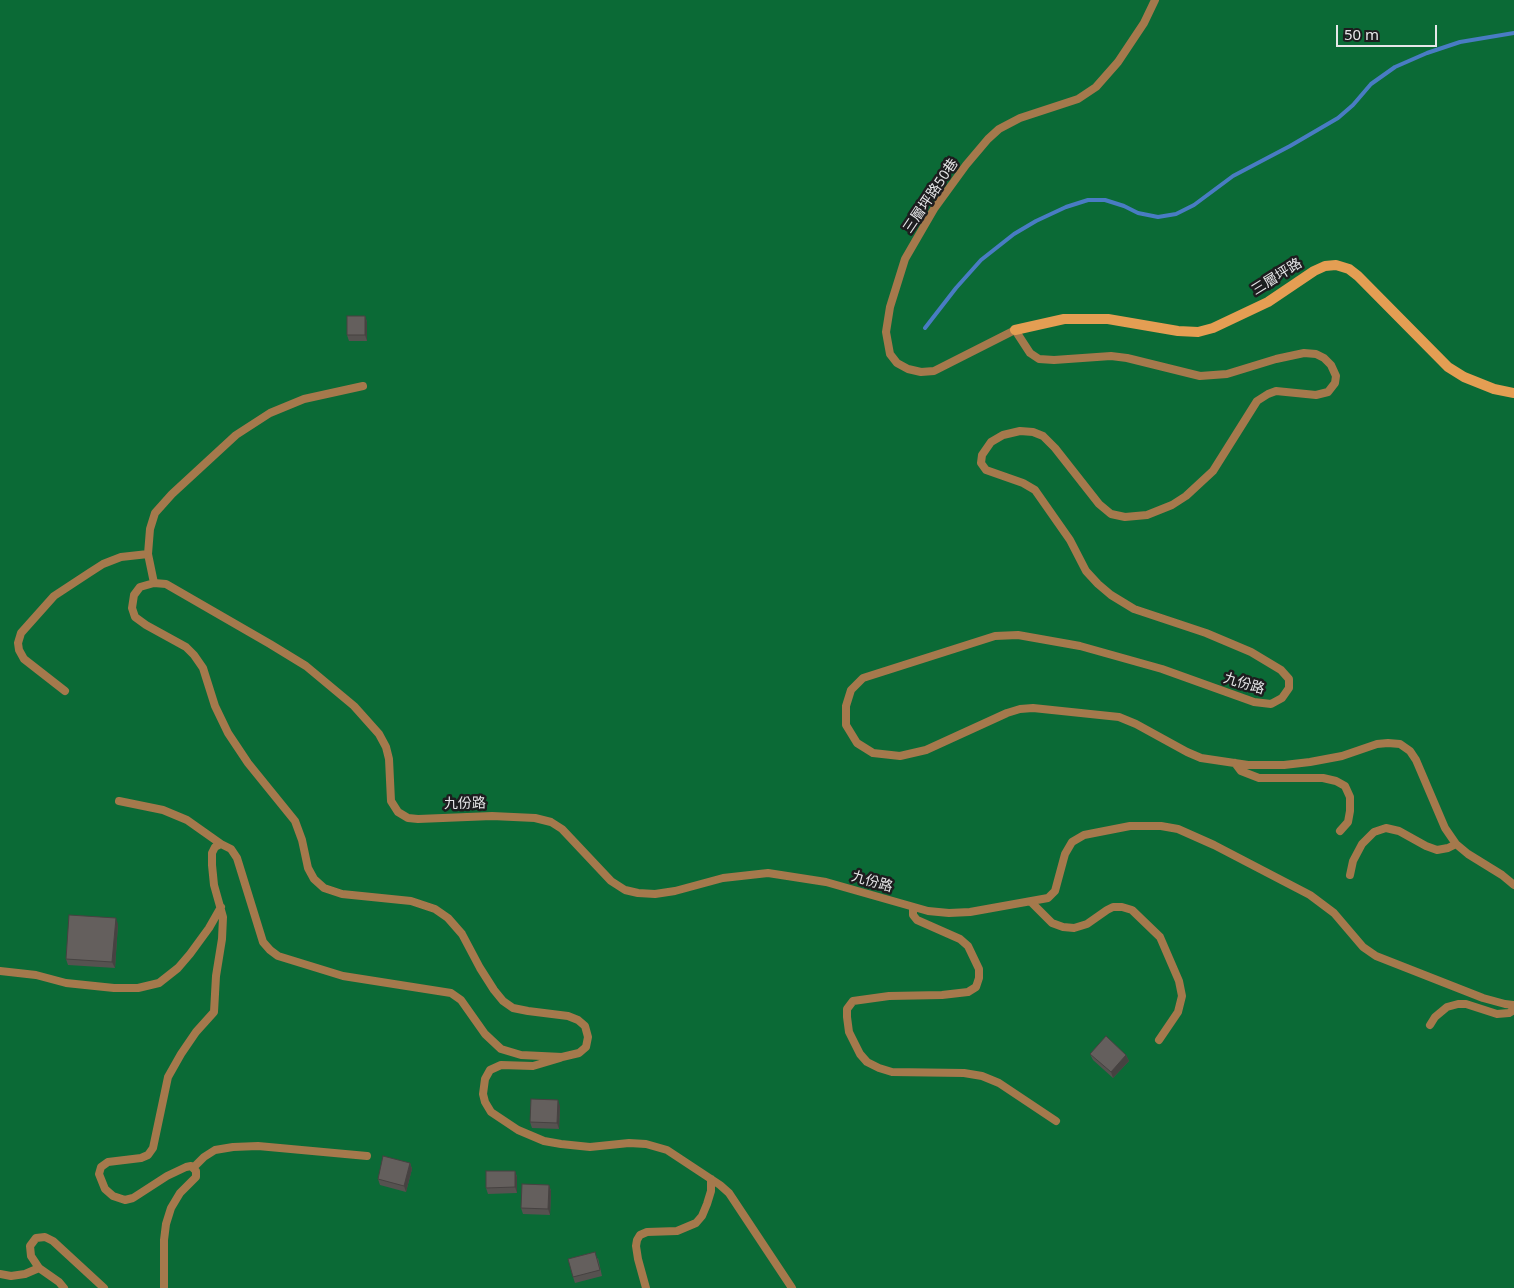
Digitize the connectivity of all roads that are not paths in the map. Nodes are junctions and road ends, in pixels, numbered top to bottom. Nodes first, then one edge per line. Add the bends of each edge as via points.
1 (1155, 0) edge
2 (1016, 330) junction
3 (363, 386) dead end
4 (1514, 393) edge
5 (148, 554) junction
6 (154, 583) junction
7 (65, 691) dead end
8 (1234, 764) junction
9 (119, 801) dead end
10 (1340, 831) dead end
11 (221, 844) junction
12 (1456, 844) junction
13 (1350, 875) dead end
14 (1514, 885) edge
15 (1031, 902) junction
16 (221, 907) junction
17 (913, 907) junction
18 (0, 971) edge
19 (1514, 1005) edge
20 (1514, 1010) edge
21 (1430, 1025) dead end
22 (1159, 1040) dead end
23 (567, 1056) junction
24 (1056, 1121) dead end
25 (367, 1156) dead end
26 (194, 1168) junction
27 (711, 1179) junction
28 (39, 1268) junction
29 (0, 1274) edge
30 (64, 1288) edge
31 (104, 1288) edge
32 (164, 1288) edge
33 (646, 1288) edge
34 (792, 1288) edge

1 - 2 lane, 三層坪路50巷 via 1118,62 1096,87 1078,99 1020,118 988,139 934,209 904,259 886,332 890,354 897,363 920,372 934,371
2 - 4 street, 三層坪路 via 1064,319 1108,320 1198,332 1268,302 1314,271 1336,265 1358,276 1448,368 1494,389
2 - 8 lane, 九份路 via 1030,353 1047,360 1111,356 1200,376 1227,374 1304,353 1316,354 1331,365 1336,376 1328,392 1316,395 1276,391 1257,401 1212,470 1186,496 1147,515 1125,518 1111,514 1099,504 1055,448 1043,436 1033,432 1003,435 990,442 982,455 981,463 986,470 1035,490 1070,540 1086,571 1111,595 1134,609 1251,652 1281,670 1289,679 1289,688 1282,698 1271,704 1254,702 1162,669 1080,646 1018,635 994,636 863,678 851,690 846,706 846,725 857,743 874,753 900,756 926,750 1020,709 1073,711 1119,717 1201,758
3 - 5 lane via 304,399 270,414 236,435 155,512
5 - 6 lane
5 - 7 lane via 121,557 89,573 54,596 21,633 18,643 24,659
6 - 17 lane, 九份路 via 166,584 278,648 306,666 354,706 386,747 391,801 398,812 408,818 492,816 551,822 562,829 611,881 625,890 638,893 675,891 723,878 768,873 826,882
6 - 23 lane via 140,587 134,595 132,608 135,616 186,647 203,668 228,733 295,821 314,880 324,888 342,894 411,901 435,909 448,918 462,934 494,990 513,1008 568,1016 585,1026 586,1047
8 - 10 lane via 1241,771 1259,778 1323,778 1345,786 1350,797 1350,811 1348,822
8 - 12 lane, 九份路 via 1310,762 1342,756 1377,744 1400,744 1416,760 1445,828
9 - 11 lane via 163,810 187,820
11 - 16 lane via 212,853 214,885
11 - 23 lane via 231,849 236,858 262,942 274,953 343,976 451,993 461,1000 485,1034 501,1049 521,1056
12 - 13 lane via 1438,850 1386,828 1374,832 1362,844
12 - 14 lane, 九份路
15 - 17 lane, 九份路 via 949,913
15 - 19 lane, 九份路 via 1048,898 1055,891 1065,854 1072,842 1084,836 1130,826 1178,829 1214,844 1323,903 1363,947 1376,956 1483,998
15 - 22 lane via 1052,923 1063,928 1087,924 1113,907 1122,907 1132,910 1160,937 1182,996 1178,1012
16 - 18 lane via 190,954 159,983 138,988 114,988
16 - 26 lane via 222,939 214,1012 196,1032 168,1077 153,1148 141,1158 108,1162 101,1167 99,1174 105,1189 112,1196 125,1200 186,1167
17 - 24 lane via 913,915 918,920 960,938 968,946 979,968 980,978 976,987 968,992 853,1001 846,1017 849,1032 860,1054 867,1062 892,1072 982,1076 999,1083
20 - 21 lane via 1497,1014 1458,1004 1448,1007
23 - 27 lane via 534,1066 501,1065 490,1070 484,1086 485,1102 492,1112 518,1130 544,1141 590,1147 629,1143 658,1146
25 - 26 lane via 258,1146 216,1150
26 - 32 lane via 196,1177 180,1193 166,1224
27 - 33 lane via 707,1204 696,1224 677,1230 648,1232 637,1240 638,1259
27 - 34 lane via 729,1193
28 - 29 lane via 25,1274
28 - 30 lane
28 - 31 lane via 31,1256 30,1246 36,1238 45,1237

